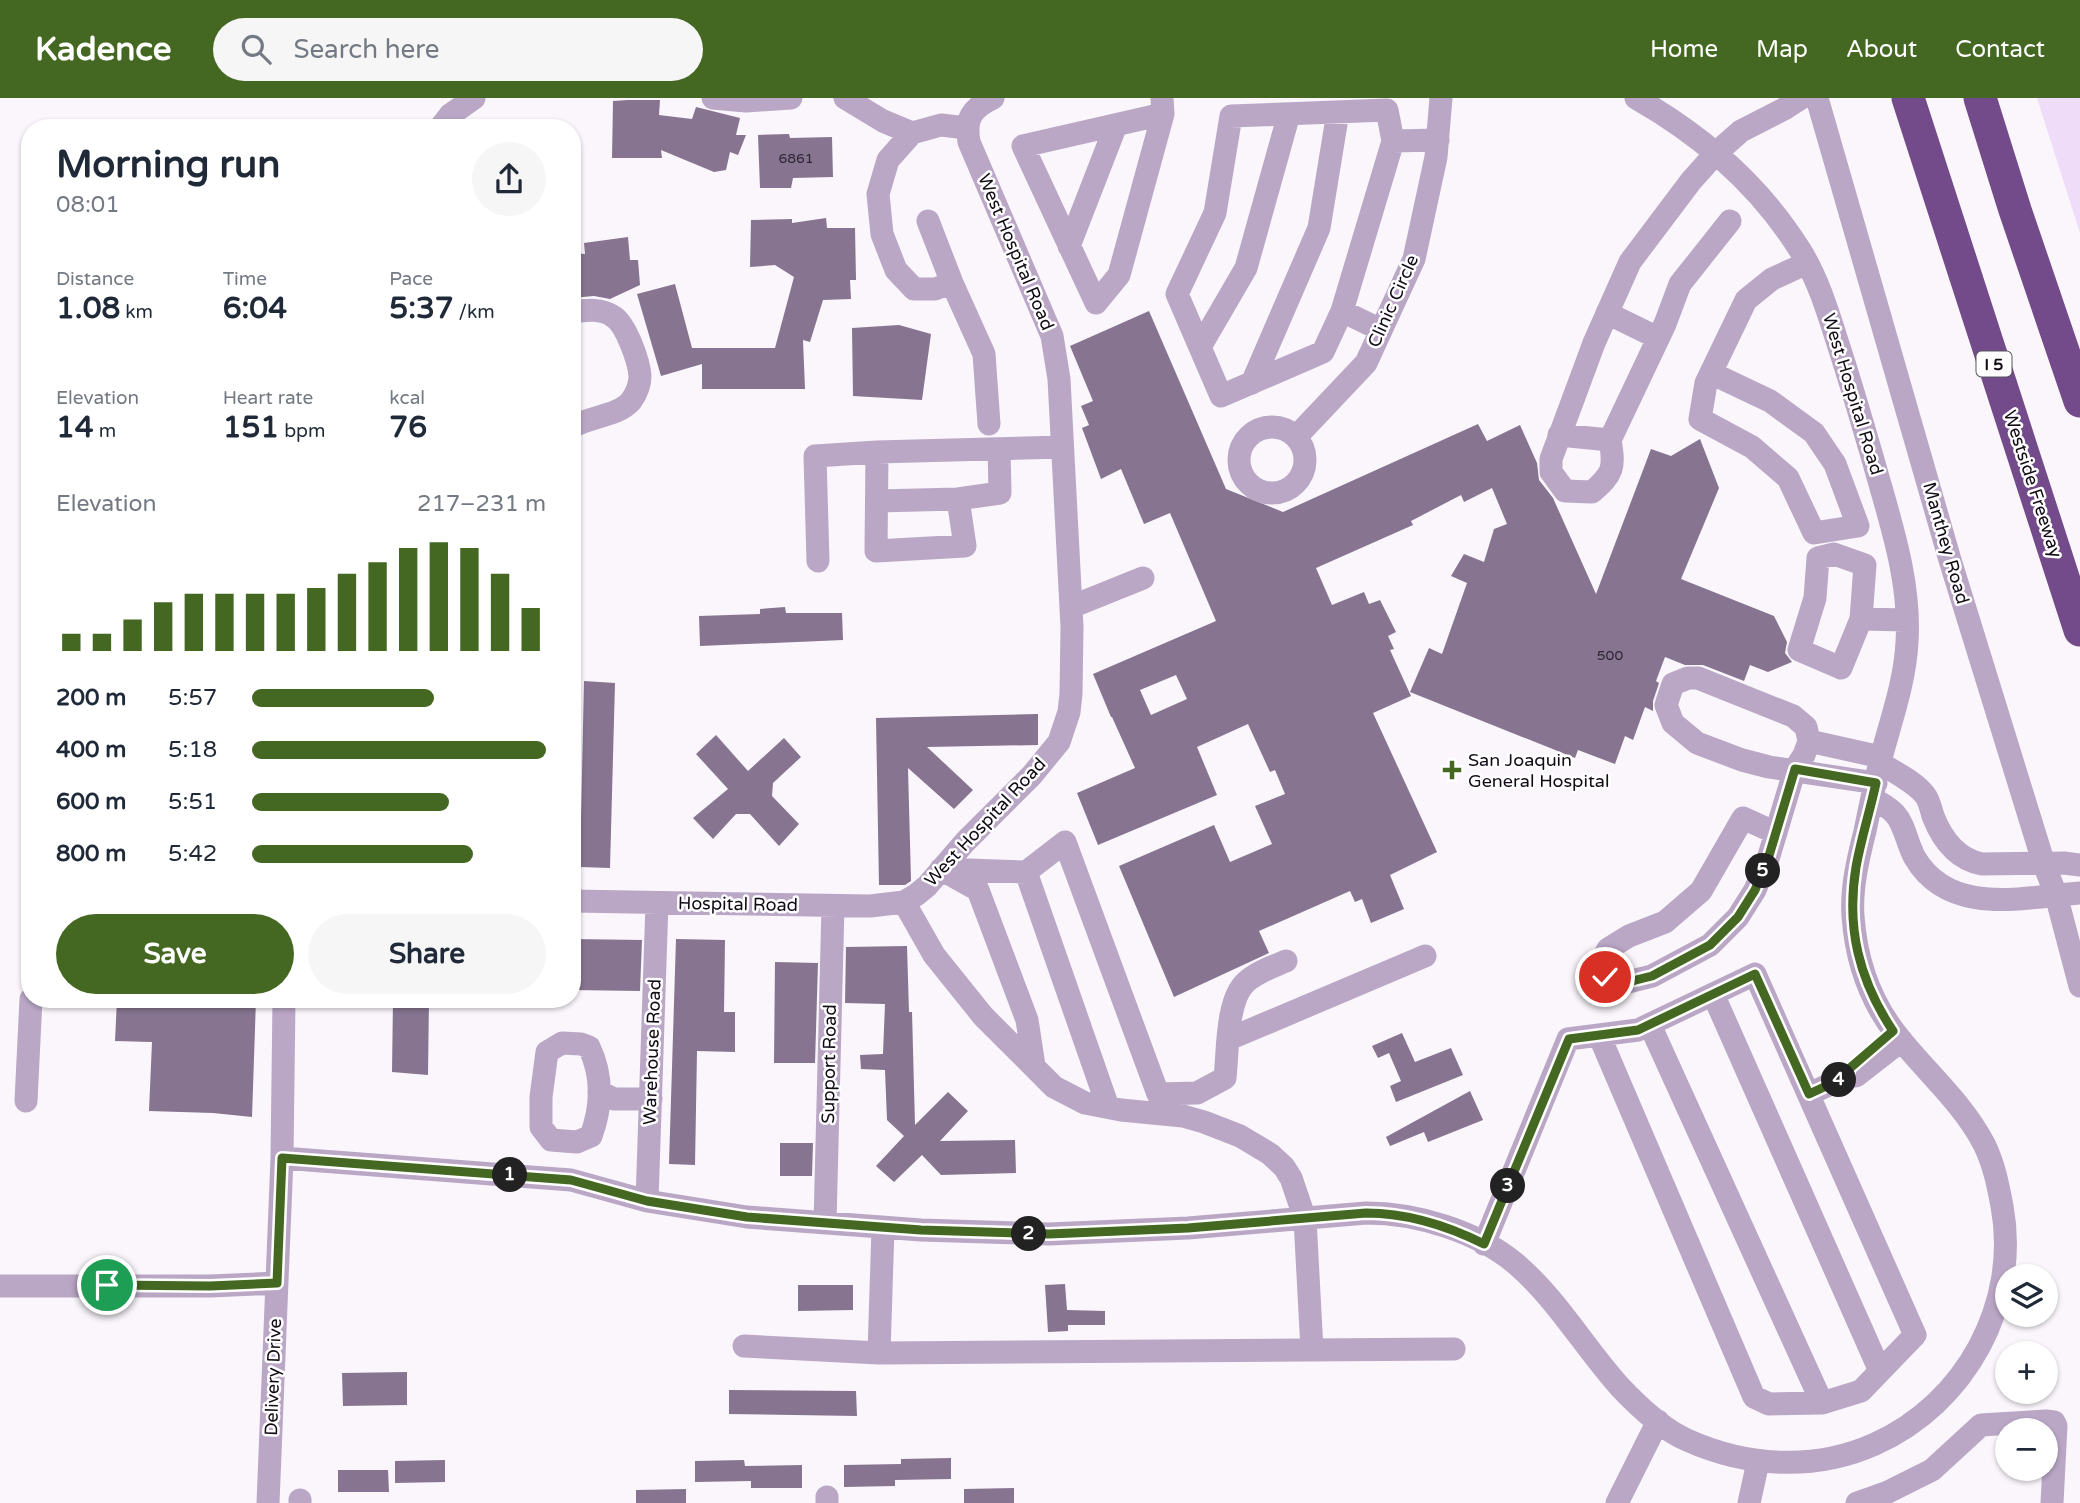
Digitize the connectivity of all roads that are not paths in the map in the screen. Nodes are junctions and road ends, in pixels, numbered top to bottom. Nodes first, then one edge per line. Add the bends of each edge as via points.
1 (474, 98) edge
2 (713, 98) edge
3 (791, 98) edge
4 (845, 98) edge
5 (993, 98) edge
6 (1441, 98) edge
7 (1636, 98) edge
8 (1801, 98) edge
9 (1817, 98) edge
10 (1908, 98) edge
11 (1980, 98) edge
12 (1162, 106) edge
13 (1338, 112) junction
14 (1289, 114) junction
15 (447, 119) edge
16 (1116, 125) junction
17 (967, 128) junction
18 (912, 133) junction
19 (1438, 140) junction
20 (1393, 141) junction
21 (1716, 153) junction
22 (928, 221) dead end
23 (1730, 221) dead end
24 (1069, 246) junction
25 (1807, 263) junction
26 (952, 283) junction
27 (581, 311) edge
28 (1342, 311) junction
29 (1607, 313) junction
30 (1381, 330) junction
31 (1658, 338) junction
32 (1200, 347) junction
33 (1711, 373) junction
34 (1252, 383) junction
35 (2080, 401) edge
36 (581, 422) edge
37 (989, 424) dead end
38 (1559, 435) junction
39 (1296, 436) dead end
40 (1610, 440) junction
41 (1062, 447) junction
42 (999, 449) junction
43 (877, 452) junction
44 (958, 499) junction
45 (877, 501) junction
46 (818, 561) dead end
47 (1143, 579) dead end
48 (1071, 607) junction
49 (1906, 612) junction
50 (1862, 613) dead end
51 (2080, 631) edge
52 (1810, 741) junction
53 (1795, 769) junction
54 (1877, 775) junction
55 (1776, 833) junction
56 (2044, 864) junction
57 (2080, 865) edge
58 (941, 869) junction
59 (1027, 872) junction
60 (2080, 893) edge
61 (2056, 895) junction
62 (581, 901) edge
63 (904, 902) junction
64 (657, 903) junction
65 (833, 906) junction
66 (1425, 956) dead end
67 (1286, 961) dead end
68 (2080, 986) edge
69 (1713, 994) junction
70 (31, 1008) edge
71 (284, 1008) edge
72 (1650, 1025) junction
73 (1599, 1035) junction
74 (1897, 1036) junction
75 (1229, 1039) junction
76 (1034, 1066) junction
77 (599, 1092) dead end
78 (651, 1093) junction
79 (1809, 1094) junction
80 (26, 1101) dead end
81 (1108, 1107) junction
82 (282, 1158) junction
83 (647, 1201) junction
84 (1305, 1219) junction
85 (825, 1223) junction
86 (883, 1228) junction
87 (1484, 1244) junction
88 (277, 1283) junction
89 (0, 1286) edge
90 (744, 1346) dead end
91 (1454, 1349) dead end
92 (1312, 1350) junction
93 (879, 1353) junction
94 (1881, 1371) junction
95 (1822, 1403) junction
96 (1658, 1421) junction
97 (1758, 1462) junction
98 (268, 1503) edge
99 (1617, 1503) edge
100 (1749, 1503) edge
101 (1857, 1503) edge
102 (2052, 1503) edge

1 - 15 street
2 - 3 street
4 - 18 street
5 - 17 street via 979,106
6 - 19 street, Clinic Circle
7 - 21 street, West Hospital Road
8 - 21 street via 1741,131
9 - 56 street, Manthey Road via 1950,560
10 - 51 highway, Westside Freeway / I 5
11 - 35 highway
12 - 16 street
12 - 24 street via 1119,275 1096,303
13 - 14 street
13 - 20 street via 1387,110
13 - 34 street via 1319,228
14 - 32 street via 1246,268
14 - 32 street via 1231,116 1215,213 1177,294
16 - 24 street
16 - 24 street via 1023,146
17 - 18 street via 941,125
17 - 41 street, West Hospital Road via 1052,336
18 - 26 street via 888,160 878,194 882,234 896,270 914,289
19 - 20 street
19 - 30 street, Clinic Circle via 1414,259
20 - 28 street
21 - 25 street, West Hospital Road via 1774,214
21 - 29 street via 1630,262
22 - 26 street
23 - 31 street via 1680,284
25 - 33 street via 1772,279 1746,300
25 - 49 street, West Hospital Road via 1826,304 1863,423 1900,557
26 - 37 street via 984,354
27 - 36 street via 592,310 621,323 640,378 625,406
28 - 30 street
28 - 34 street via 1323,352
29 - 31 street
29 - 38 street
30 - 39 street, Clinic Circle via 1366,363
31 - 40 street
32 - 34 street via 1221,396
33 - 33 street via 1700,419 1752,447 1788,478 1814,533 1858,526 1835,464 1814,433 1770,401
38 - 40 street
38 - 40 street via 1550,472 1564,491 1592,492 1609,477 1614,460
41 - 42 street
41 - 48 street, West Hospital Road
42 - 43 street
42 - 44 street via 1000,493
43 - 45 street
43 - 46 street via 815,456
44 - 45 street
44 - 45 street via 965,546 876,551
47 - 48 street
48 - 58 street, West Hospital Road via 1071,694 1059,742
49 - 50 street
49 - 54 street, West Hospital Road via 1908,641 1901,686
52 - 53 street
52 - 53 street via 1806,727 1793,716 1698,678 1673,684 1665,705 1673,723 1698,743 1742,760
52 - 54 street
53 - 54 street
53 - 55 street
54 - 56 street via 1909,781 1926,796 1938,830 1954,852 1969,862
54 - 61 street via 1912,853 1936,883 1978,899
54 - 74 street, West Hospital Road via 1856,867 1852,911 1857,954 1868,987
55 - 55 street via 1755,890 1738,917 1710,945 1652,976 1616,985 1605,977 1601,962 1608,949 1665,922 1701,891 1743,818
56 - 57 street
56 - 61 street, Manthey Road
58 - 59 street
58 - 63 street, West Hospital Road
58 - 76 street via 978,890 1027,1020
59 - 75 street via 1065,842 1158,1094 1197,1093 1225,1078
59 - 81 street
60 - 61 street
61 - 68 street, Manthey Road
62 - 64 street, Hospital Road
63 - 65 street, Hospital Road
63 - 76 street via 934,955 983,1016
64 - 65 street, Hospital Road
64 - 78 street, Warehouse Road
65 - 85 street, Support Road
66 - 75 street
67 - 75 street via 1244,983 1234,998
69 - 72 street
69 - 79 street via 1755,974
69 - 94 street
70 - 80 street
71 - 82 street, Delivery Drive
72 - 73 street
72 - 95 street
73 - 87 street via 1569,1039
73 - 95 street via 1754,1397 1769,1404
74 - 79 street via 1850,1068 1848,1076
74 - 97 street, West Hospital Road via 1962,1108 1997,1176 2006,1263 1996,1312 1985,1339 1953,1387 1901,1430 1845,1455
76 - 81 street via 1055,1087 1086,1103
77 - 78 street via 614,1099
78 - 83 street, Warehouse Road
79 - 94 street via 1915,1335
81 - 84 street via 1183,1116 1240,1136 1284,1167
82 - 83 street, West Hospital Road via 571,1180
82 - 88 street, Delivery Drive
83 - 85 street, West Hospital Road via 747,1217
84 - 86 street, West Hospital Road via 1049,1234
84 - 87 street, West Hospital Road via 1387,1213 1423,1219
84 - 92 street
85 - 86 street, West Hospital Road
86 - 93 street
87 - 96 street, West Hospital Road via 1512,1260 1543,1290 1621,1388
88 - 89 street
88 - 98 street, Delivery Drive
90 - 93 street
91 - 92 street
92 - 93 street
94 - 95 street via 1861,1391
96 - 97 street, West Hospital Road via 1685,1439
96 - 99 street
97 - 100 street
101 - 102 street via 1932,1470 1982,1425 2046,1421 2056,1426

